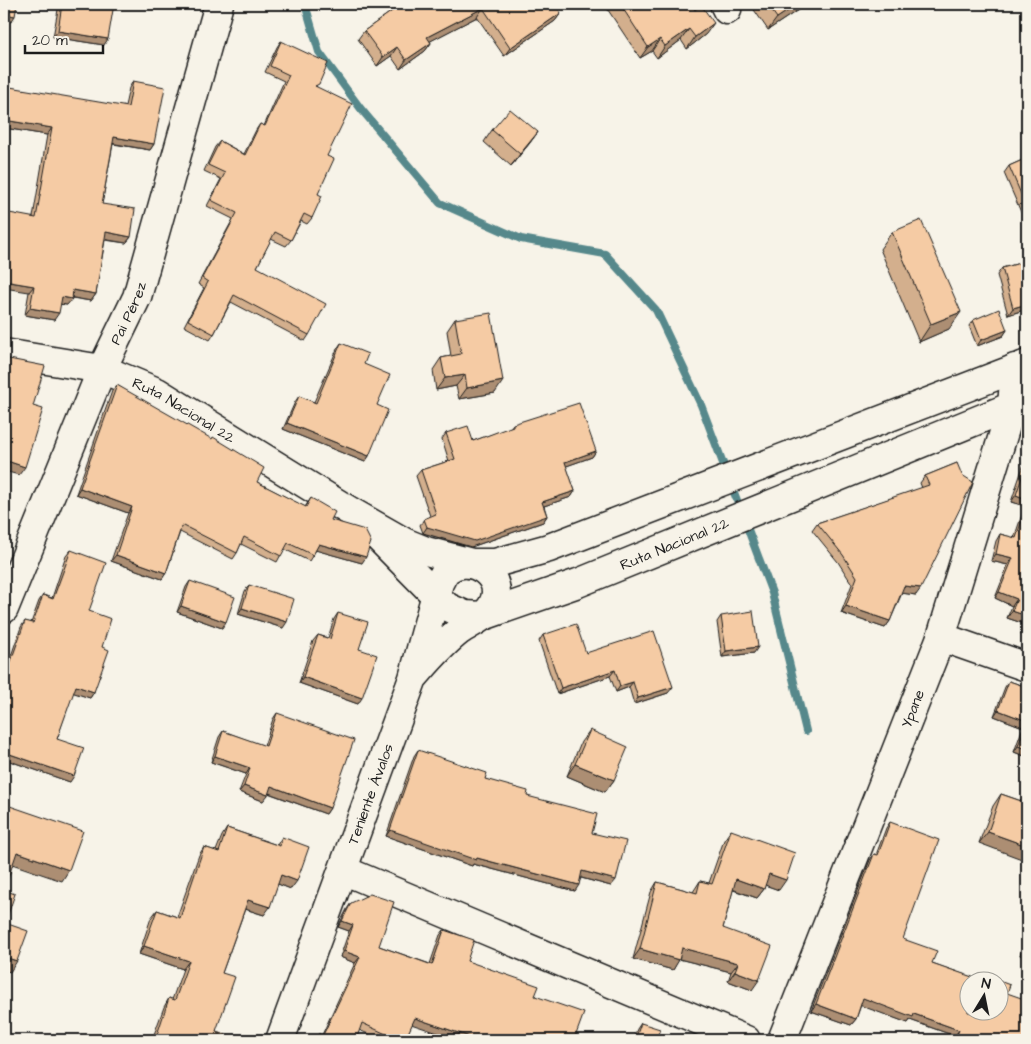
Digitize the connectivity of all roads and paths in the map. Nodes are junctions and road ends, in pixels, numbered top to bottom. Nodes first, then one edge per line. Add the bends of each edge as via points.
1 (219, 4) edge
2 (4, 353) edge
3 (1021, 366) edge
4 (102, 369) junction
5 (1019, 403) edge
6 (348, 510) junction
7 (472, 563) junction
8 (434, 596) junction
9 (4, 609) edge
10 (483, 616) junction
11 (941, 637) junction
12 (1027, 667) edge
13 (414, 678) junction
14 (343, 870) junction
15 (280, 1040) edge
16 (746, 1040) edge
17 (782, 1040) edge

1 - 4 main road, Pai Pérez via 137,297
2 - 4 main road, Ruta Nacional 22
3 - 5 main road, Ypane
3 - 7 main road, Ruta Nacional 22 via 520,558
4 - 6 main road, Ruta Nacional 22 via 157,392
4 - 9 main road, Pai Pérez
5 - 10 main road, Ruta Nacional 22 via 578,583
5 - 11 main road, Ypane
6 - 7 main road, Ruta Nacional 22 via 404,542
6 - 8 main road, Ruta Nacional 22 via 396,553
7 - 8 main road, Teniente Ávalos via 447,571
7 - 10 main road via 484,568 493,579 496,592 492,605
8 - 10 main road, Ruta Nacional 22 via 447,607 465,615
8 - 13 main road, Teniente Ávalos
10 - 13 main road via 436,650
11 - 12 main road
11 - 17 main road, Ypane
13 - 14 main road, Teniente Ávalos
14 - 15 main road, Teniente Ávalos
14 - 16 main road

